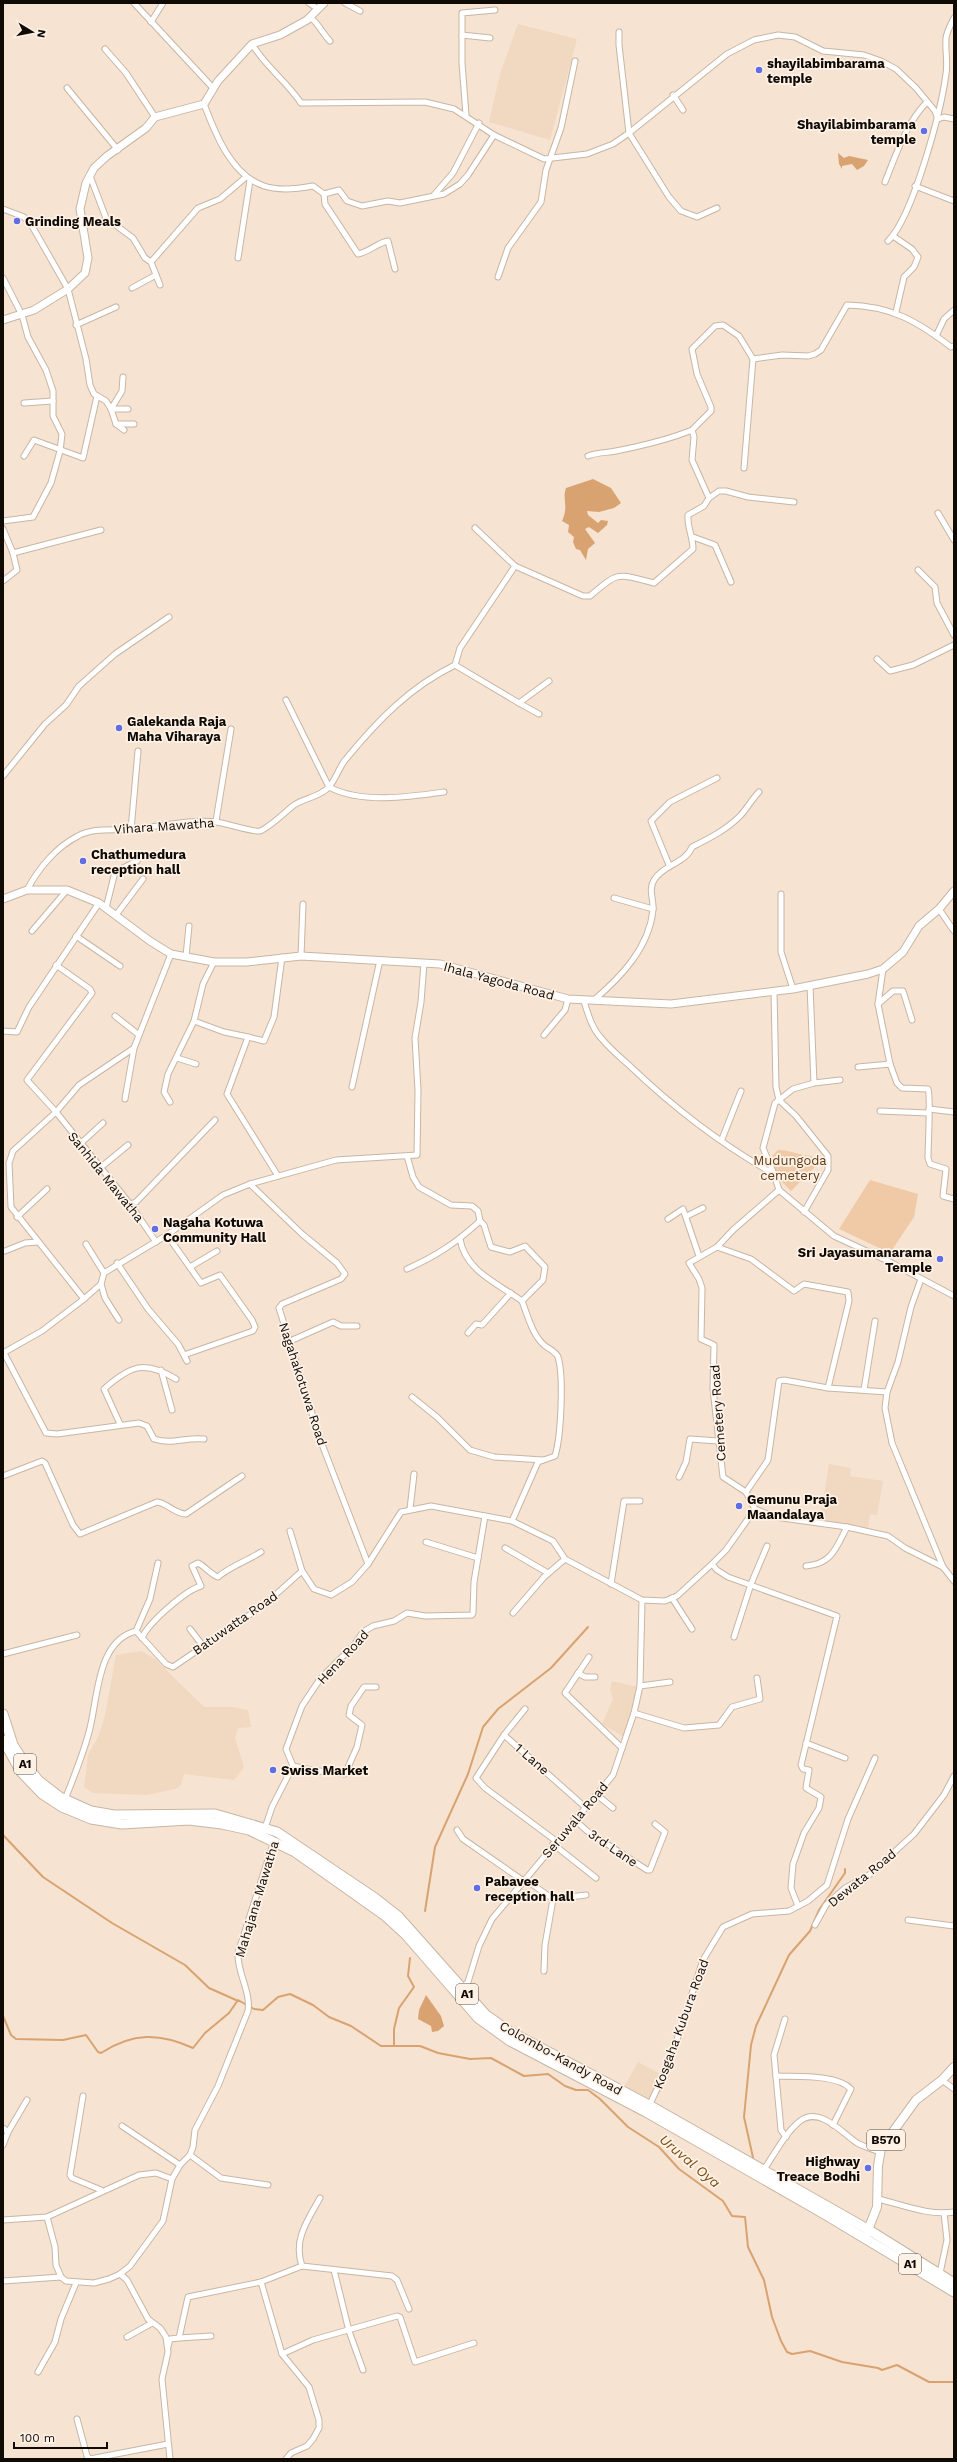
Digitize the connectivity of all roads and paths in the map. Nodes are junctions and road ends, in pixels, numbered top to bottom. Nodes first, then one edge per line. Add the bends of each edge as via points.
1 (134, 3) edge
2 (163, 3) edge
3 (309, 3) edge
4 (324, 3) edge
5 (345, 3) edge
6 (318, 9) junction
7 (495, 10) dead end
8 (360, 11) dead end
9 (310, 17) junction
10 (954, 18) edge
11 (151, 22) junction
12 (619, 32) dead end
13 (462, 35) junction
14 (490, 38) dead end
15 (330, 41) dead end
16 (252, 44) junction
17 (105, 49) dead end
18 (575, 61) dead end
19 (67, 88) dead end
20 (213, 88) junction
21 (673, 95) junction
22 (927, 102) junction
23 (204, 104) junction
24 (682, 110) dead end
25 (466, 116) junction
26 (155, 117) junction
27 (938, 119) junction
28 (954, 120) edge
29 (479, 123) junction
30 (629, 132) junction
31 (494, 135) junction
32 (118, 150) junction
33 (549, 158) junction
34 (90, 176) junction
35 (248, 179) junction
36 (885, 182) dead end
37 (915, 186) junction
38 (324, 194) junction
39 (434, 196) junction
40 (954, 201) edge
41 (3, 208) edge
42 (717, 208) dead end
43 (893, 236) junction
44 (888, 241) dead end
45 (238, 258) dead end
46 (151, 262) junction
47 (395, 269) dead end
48 (156, 275) junction
49 (498, 277) dead end
50 (3, 278) edge
51 (160, 285) dead end
52 (68, 288) junction
53 (132, 288) dead end
54 (116, 307) dead end
55 (954, 310) edge
56 (896, 312) junction
57 (22, 315) junction
58 (3, 320) edge
59 (76, 324) junction
60 (936, 336) junction
61 (954, 346) edge
62 (753, 359) junction
63 (123, 377) dead end
64 (97, 396) junction
65 (53, 401) junction
66 (24, 402) dead end
67 (111, 409) junction
68 (128, 409) dead end
69 (116, 424) junction
70 (134, 424) dead end
71 (124, 430) dead end
72 (692, 430) junction
73 (60, 451) junction
74 (24, 456) dead end
75 (588, 456) dead end
76 (744, 468) dead end
77 (709, 498) junction
78 (794, 502) dead end
79 (938, 513) dead end
80 (3, 521) edge
81 (475, 528) dead end
82 (3, 529) edge
83 (101, 530) dead end
84 (693, 537) junction
85 (954, 540) edge
86 (13, 553) junction
87 (515, 566) junction
88 (918, 570) dead end
89 (3, 581) edge
90 (730, 582) dead end
91 (169, 617) dead end
92 (954, 635) edge
93 (954, 645) edge
94 (878, 659) dead end
95 (455, 665) junction
96 (549, 682) dead end
97 (286, 700) dead end
98 (520, 703) junction
99 (539, 714) dead end
100 (231, 729) dead end
101 (138, 751) dead end
102 (3, 776) edge
103 (717, 778) dead end
104 (329, 787) junction
105 (444, 792) dead end
106 (759, 792) dead end
107 (216, 822) junction
108 (131, 830) junction
109 (137, 861) dead end
110 (669, 865) junction
111 (143, 880) dead end
112 (27, 890) junction
113 (67, 890) junction
114 (954, 891) edge
115 (781, 894) dead end
116 (614, 898) dead end
117 (3, 899) edge
118 (99, 903) junction
119 (303, 904) dead end
120 (106, 908) junction
121 (653, 909) junction
122 (939, 909) junction
123 (116, 915) junction
124 (190, 926) dead end
125 (32, 931) dead end
126 (954, 931) edge
127 (76, 936) junction
128 (171, 954) junction
129 (186, 956) junction
130 (301, 956) junction
131 (282, 957) junction
132 (380, 960) junction
133 (214, 962) junction
134 (424, 963) junction
135 (56, 966) junction
136 (120, 966) dead end
137 (883, 969) junction
138 (810, 986) junction
139 (793, 989) junction
140 (774, 991) junction
141 (568, 1000) junction
142 (594, 1000) junction
143 (584, 1001) junction
144 (878, 1004) junction
145 (115, 1016) dead end
146 (912, 1020) dead end
147 (194, 1021) junction
148 (3, 1031) edge
149 (139, 1035) junction
150 (544, 1035) dead end
151 (248, 1037) junction
152 (134, 1048) junction
153 (177, 1058) junction
154 (196, 1064) dead end
155 (890, 1064) junction
156 (858, 1067) dead end
157 (840, 1080) dead end
158 (814, 1083) junction
159 (352, 1087) dead end
160 (741, 1090) dead end
161 (125, 1099) dead end
162 (779, 1100) junction
163 (170, 1102) dead end
164 (880, 1111) dead end
165 (928, 1111) junction
166 (56, 1112) junction
167 (954, 1112) edge
168 (215, 1120) dead end
169 (104, 1123) dead end
170 (722, 1139) junction
171 (80, 1144) junction
172 (128, 1145) dead end
173 (407, 1156) junction
174 (100, 1168) junction
175 (774, 1174) junction
176 (278, 1176) junction
177 (250, 1184) junction
178 (48, 1190) dead end
179 (779, 1190) junction
180 (954, 1199) edge
181 (130, 1204) junction
182 (703, 1208) dead end
183 (804, 1212) junction
184 (687, 1216) junction
185 (17, 1217) junction
186 (668, 1219) dead end
187 (480, 1221) junction
188 (167, 1235) junction
189 (460, 1239) junction
190 (38, 1242) junction
191 (156, 1242) junction
192 (86, 1244) dead end
193 (717, 1247) junction
194 (217, 1250) dead end
195 (5, 1251) dead end
196 (699, 1256) junction
197 (117, 1263) junction
198 (190, 1267) junction
199 (406, 1269) dead end
200 (104, 1273) junction
201 (921, 1279) junction
202 (102, 1284) junction
203 (511, 1293) junction
204 (954, 1296) edge
205 (84, 1299) junction
206 (522, 1301) junction
207 (119, 1320) dead end
208 (875, 1321) dead end
209 (357, 1326) dead end
210 (468, 1333) dead end
211 (288, 1342) junction
212 (3, 1353) edge
213 (184, 1355) junction
214 (187, 1361) dead end
215 (162, 1370) junction
216 (176, 1379) dead end
217 (828, 1388) junction
218 (864, 1390) junction
219 (887, 1392) junction
220 (412, 1397) dead end
221 (172, 1410) dead end
222 (120, 1424) junction
223 (204, 1439) dead end
224 (718, 1441) junction
225 (543, 1460) junction
226 (414, 1474) dead end
227 (3, 1476) edge
228 (242, 1476) dead end
229 (679, 1477) dead end
230 (746, 1492) junction
231 (640, 1501) dead end
232 (410, 1509) junction
233 (755, 1509) junction
234 (485, 1516) junction
235 (512, 1521) junction
236 (847, 1527) junction
237 (290, 1531) dead end
238 (426, 1542) dead end
239 (767, 1546) dead end
240 (505, 1548) dead end
241 (260, 1552) dead end
242 (478, 1558) junction
243 (565, 1559) junction
244 (158, 1563) dead end
245 (368, 1564) junction
246 (712, 1564) junction
247 (806, 1566) dead end
248 (943, 1567) junction
249 (302, 1571) junction
250 (548, 1573) junction
251 (954, 1581) edge
252 (611, 1584) junction
253 (750, 1584) junction
254 (672, 1598) junction
255 (642, 1600) junction
256 (513, 1614) dead end
257 (190, 1629) dead end
258 (692, 1630) dead end
259 (136, 1631) junction
260 (77, 1635) dead end
261 (734, 1637) dead end
262 (142, 1638) junction
263 (203, 1646) junction
264 (3, 1654) edge
265 (589, 1657) dead end
266 (578, 1673) junction
267 (595, 1677) dead end
268 (757, 1678) dead end
269 (670, 1682) dead end
270 (640, 1686) junction
271 (376, 1687) dead end
272 (525, 1709) dead end
273 (634, 1713) junction
274 (3, 1714) edge
275 (504, 1735) junction
276 (3, 1740) edge
277 (806, 1743) junction
278 (622, 1748) junction
279 (844, 1758) dead end
280 (875, 1758) dead end
281 (293, 1766) junction
282 (954, 1776) edge
283 (597, 1795) junction
284 (64, 1804) junction
285 (585, 1807) junction
286 (613, 1808) dead end
287 (574, 1820) junction
288 (655, 1824) dead end
289 (265, 1828) junction
290 (457, 1830) dead end
291 (275, 1836) junction
292 (554, 1843) junction
293 (596, 1878) dead end
294 (526, 1881) junction
295 (586, 1895) dead end
296 (554, 1899) junction
297 (798, 1906) junction
298 (908, 1920) dead end
299 (815, 1924) dead end
300 (954, 1926) edge
301 (544, 1971) dead end
302 (459, 1991) junction
303 (785, 2019) dead end
304 (954, 2067) edge
305 (776, 2076) junction
306 (942, 2080) junction
307 (954, 2089) edge
308 (83, 2096) dead end
309 (27, 2100) dead end
310 (648, 2109) junction
311 (833, 2125) junction
312 (122, 2126) dead end
313 (3, 2128) edge
314 (8, 2132) junction
315 (786, 2137) junction
316 (3, 2145) edge
317 (880, 2152) junction
318 (190, 2155) junction
319 (180, 2165) junction
320 (763, 2171) junction
321 (172, 2179) junction
322 (268, 2185) dead end
323 (101, 2190) junction
324 (320, 2198) dead end
325 (878, 2199) junction
326 (954, 2212) edge
327 (944, 2213) junction
328 (47, 2217) junction
329 (3, 2220) edge
330 (867, 2234) junction
331 (302, 2266) junction
332 (334, 2270) junction
333 (940, 2273) junction
334 (120, 2274) junction
335 (61, 2277) junction
336 (3, 2281) edge
337 (261, 2282) junction
338 (954, 2282) edge
339 (76, 2283) junction
340 (954, 2292) edge
341 (409, 2308) dead end
342 (152, 2323) junction
343 (349, 2331) junction
344 (210, 2336) dead end
345 (127, 2337) dead end
346 (179, 2338) junction
347 (474, 2343) dead end
348 (168, 2347) junction
349 (282, 2354) junction
350 (363, 2370) dead end
351 (38, 2372) dead end
352 (77, 2420) dead end
353 (168, 2444) junction
354 (170, 2459) edge
355 (286, 2459) edge

1 - 11 street
2 - 11 street
3 - 6 street
4 - 6 street
5 - 8 street
6 - 9 street
7 - 13 street via 462,13
9 - 15 street via 319,24
9 - 16 street via 280,35
10 - 27 street via 946,36 946,73
11 - 20 street
12 - 30 street
13 - 14 street
13 - 25 street
16 - 20 street
16 - 25 street via 301,103 425,102 454,109
17 - 26 street via 126,73
18 - 33 street via 561,128
19 - 32 street
20 - 23 street
21 - 22 street via 727,54 754,40 778,35 795,37 823,51 864,55 881,61 896,69
21 - 24 street
21 - 30 street
22 - 27 street
22 - 36 street via 918,111
23 - 26 street
23 - 35 street via 224,150
25 - 29 street
26 - 32 street via 146,128
27 - 28 street via 944,117
27 - 37 street
29 - 31 street
29 - 39 street via 453,173
30 - 33 street via 613,144 587,154
30 - 42 street via 669,197 681,211 697,217
31 - 33 street via 523,150
31 - 39 street via 460,184 444,194
32 - 34 street via 107,156
33 - 49 street via 541,202 508,248
34 - 46 street via 106,218 133,238 144,258
34 - 52 street via 80,209 87,268
35 - 38 street via 265,187 290,190 313,186
35 - 45 street
35 - 46 street via 220,199 198,208
37 - 40 street
37 - 43 street
38 - 39 street via 339,190 347,201 362,206 388,201 400,203
38 - 47 street via 326,204 358,254 370,251 388,241
41 - 52 street via 24,218 32,226
43 - 44 street
43 - 56 street via 912,249 918,257 914,267 904,277
46 - 48 street
48 - 51 street
48 - 53 street
50 - 57 street
52 - 57 street
52 - 59 street
54 - 59 street
55 - 60 street via 944,319
56 - 60 street via 923,325
56 - 62 street via 871,305 847,305 821,350 815,354
57 - 58 street
57 - 65 street via 28,337 46,370 53,391
59 - 64 street via 90,385
60 - 61 street via 951,347
62 - 72 street via 738,336 724,325 715,326 694,346 692,349 697,374 711,411
62 - 76 street
63 - 67 street via 122,391
64 - 67 street via 106,401
64 - 73 street via 83,458
65 - 66 street
65 - 73 street via 53,416 62,434
67 - 68 street
67 - 69 street
69 - 70 street
69 - 71 street
72 - 75 street via 613,452 598,452
72 - 77 street via 692,460
73 - 74 street via 34,440
73 - 80 street via 51,483 32,517
77 - 78 street via 719,491 726,491 748,497
77 - 84 street via 704,506 688,515
79 - 85 street
81 - 87 street
82 - 86 street
83 - 86 street
84 - 87 street via 693,549 654,583 621,575 609,580 590,596 583,596
84 - 90 street via 715,545
86 - 89 street via 17,570
87 - 95 street via 460,648
88 - 92 street via 935,587 937,604
91 - 102 street via 115,654 79,686 66,705 45,724
93 - 94 street via 913,665 890,671
95 - 98 street
95 - 104 street, Vihara Mawatha via 434,675 406,695 345,760
96 - 98 street
97 - 104 street
98 - 99 street
100 - 107 street
101 - 108 street
103 - 110 street via 670,802 651,821
104 - 105 street via 339,792 384,798
104 - 107 street, Vihara Mawatha via 297,803 260,831 250,831 240,826
106 - 110 street via 745,807 742,815 720,833 692,847 691,852
107 - 108 street, Vihara Mawatha via 191,822
108 - 112 street, Vihara Mawatha via 90,831 78,836 50,857 35,875
109 - 120 street via 115,872
110 - 121 street via 653,880
111 - 123 street
112 - 113 street, Ihala Yagoda Road
112 - 117 street, Ihala Yagoda Road
113 - 118 street, Ihala Yagoda Road
113 - 125 street
114 - 122 street, Ihala Yagoda Road
115 - 139 street via 781,952
116 - 121 street
118 - 120 street, Ihala Yagoda Road
118 - 127 street
119 - 130 street
120 - 123 street, Ihala Yagoda Road
121 - 142 street via 650,926 632,963 620,978
122 - 126 street
122 - 137 street, Ihala Yagoda Road via 919,926 903,952
123 - 128 street, Ihala Yagoda Road
124 - 129 street
127 - 135 street
127 - 136 street
128 - 129 street, Ihala Yagoda Road
128 - 149 street
129 - 133 street, Ihala Yagoda Road
130 - 131 street, Ihala Yagoda Road
130 - 132 street, Ihala Yagoda Road
131 - 133 street, Ihala Yagoda Road via 247,962
131 - 151 street via 274,1017 264,1041
132 - 134 street, Ihala Yagoda Road
132 - 159 street
133 - 147 street via 203,984
134 - 141 street, Ihala Yagoda Road via 440,964
134 - 173 street via 415,1038 418,1090 417,1155
135 - 148 street via 29,1007 17,1032
135 - 166 street, Sanhida Mawatha via 92,993 27,1080
137 - 138 street, Ihala Yagoda Road
137 - 144 street
138 - 139 street, Ihala Yagoda Road
138 - 158 street
139 - 140 street, Ihala Yagoda Road
140 - 142 street, Ihala Yagoda Road via 671,1004
140 - 162 street via 776,1087
141 - 143 street, Ihala Yagoda Road
141 - 150 street via 565,1010
142 - 143 street, Ihala Yagoda Road
143 - 170 street via 589,1018 601,1039 682,1113
144 - 146 street via 893,991 903,991
144 - 155 street
145 - 149 street
147 - 151 street via 224,1032
147 - 153 street
149 - 152 street
151 - 176 street via 230,1083 228,1099
152 - 161 street
152 - 166 street via 79,1085
153 - 154 street
153 - 163 street via 168,1074 164,1092
155 - 156 street
155 - 165 street via 897,1083 902,1088 928,1089
157 - 158 street
158 - 162 street via 793,1089
160 - 170 street
162 - 175 street via 775,1103 763,1148
162 - 183 street via 796,1116 828,1156 828,1170
164 - 165 street
165 - 167 street
165 - 180 street via 928,1158 930,1164 946,1169 943,1196
166 - 171 street, Sanhida Mawatha
166 - 185 street via 12,1151 9,1162 11,1207
168 - 181 street via 136,1202
169 - 171 street
170 - 175 street via 731,1150
171 - 174 street, Sanhida Mawatha
172 - 174 street
173 - 176 street via 336,1160
173 - 187 street via 419,1187 451,1205 472,1206 478,1211
174 - 181 street, Sanhida Mawatha
175 - 179 street
176 - 177 street
177 - 188 street via 223,1195
177 - 211 street, Nagahakotuwa Road via 302,1234 337,1263 345,1274 341,1279 282,1304 280,1313
178 - 185 street
179 - 183 street
179 - 193 street
181 - 191 street, Sanhida Mawatha
182 - 184 street
183 - 201 street via 834,1236
184 - 186 street via 683,1209
184 - 196 street
185 - 190 street
187 - 189 street
187 - 206 street via 484,1225 491,1247 510,1252 525,1246 545,1267 543,1280
188 - 191 street
188 - 198 street
189 - 199 street via 437,1255
189 - 203 street via 462,1249 472,1265
190 - 195 street via 25,1243
190 - 205 street
191 - 197 street
192 - 200 street
193 - 196 street
193 - 217 street via 751,1259 794,1291 804,1284 848,1292
194 - 198 street
196 - 224 street, Cemetery Road via 689,1263 702,1288 701,1339 714,1345 713,1389
197 - 200 street
197 - 213 street via 148,1309 178,1344
198 - 213 street via 201,1283 220,1275 255,1327 253,1331
200 - 202 street
201 - 204 street
201 - 219 street
202 - 205 street
202 - 207 street via 105,1298
203 - 206 street
203 - 210 street via 482,1325 476,1324
205 - 212 street via 42,1331
206 - 225 street via 542,1343 554,1351 560,1370 560,1431 557,1450 555,1456
208 - 218 street
209 - 211 street via 341,1326 333,1322
211 - 245 street, Nagahakotuwa Road via 320,1439
212 - 222 street via 46,1433 57,1434
213 - 214 street
215 - 216 street
215 - 221 street
215 - 222 street via 147,1366 131,1369 104,1389
217 - 218 street
217 - 230 street via 779,1381 768,1460
218 - 219 street
219 - 248 street via 885,1408 892,1443
220 - 225 street via 437,1417 470,1450 494,1457
222 - 223 street via 139,1423 147,1426 154,1439 164,1443
224 - 229 street via 690,1439 686,1462
224 - 230 street, Cemetery Road via 723,1477
225 - 235 street via 538,1462
226 - 232 street
227 - 228 street via 17,1469 45,1462 73,1525 80,1534 157,1502 186,1514
230 - 233 street, Cemetery Road
231 - 252 street via 624,1501
232 - 234 street via 417,1511 431,1506
232 - 245 street via 401,1512
233 - 236 street via 776,1517
233 - 246 street via 726,1550
234 - 235 street
234 - 242 street, Hena Road
235 - 243 street via 553,1541
236 - 247 street via 827,1559 820,1565
236 - 248 street via 888,1536 905,1548
237 - 249 street
238 - 242 street
239 - 253 street
240 - 250 street
241 - 262 street via 242,1564 226,1569 218,1577 208,1573 198,1563 192,1566 201,1586 179,1597
242 - 281 street, Hena Road via 472,1615 425,1616 407,1613 394,1621 373,1626 363,1632 356,1644 320,1679 302,1706 286,1749
243 - 250 street
243 - 252 street
244 - 259 street via 150,1600
245 - 249 street via 352,1582 331,1595 314,1589
246 - 253 street via 728,1577
246 - 254 street
248 - 251 street
249 - 263 street, Batuwatta Road via 264,1606
250 - 256 street
252 - 255 street
253 - 261 street
253 - 277 street via 837,1616
254 - 255 street via 665,1601
254 - 258 street
255 - 270 street, Seruwala Road
257 - 263 street
259 - 262 street, Batuwatta Road
259 - 284 street via 127,1634 113,1646 104,1664 89,1733
260 - 264 street
262 - 263 street, Batuwatta Road via 166,1664 173,1667
265 - 266 street
266 - 267 street via 585,1677
266 - 278 street via 565,1693
268 - 273 street via 760,1699 732,1707 719,1725 684,1728
269 - 270 street
270 - 273 street, Seruwala Road
271 - 281 street via 364,1687 351,1706 348,1715 362,1725 357,1747 345,1774
272 - 275 street, 1 Lane
273 - 278 street, Seruwala Road
274 - 284 highway, Colombo-Kandy Road / A1 via 11,1740 22,1759 38,1780
275 - 285 street, 1 Lane
275 - 292 street via 476,1778
276 - 284 highway, Colombo-Kandy Road / A1 via 13,1760 29,1781 42,1794
277 - 279 street
277 - 297 street via 801,1765 803,1769 809,1770 806,1788 822,1797 819,1808 804,1833 793,1864 791,1888
278 - 283 street, Seruwala Road via 613,1775
280 - 297 street, Kosgaha Kubura Road via 848,1819 827,1885
281 - 289 street
282 - 299 street, Dewata Road via 944,1795 914,1834 869,1875 845,1888 826,1905
283 - 285 street, Seruwala Road
283 - 286 street
284 - 289 highway, Colombo-Kandy Road / A1 via 114,1815 215,1814
284 - 291 highway, Colombo-Kandy Road / A1 via 91,1819 122,1824 189,1820 222,1824
285 - 287 street, Seruwala Road
287 - 288 street, 3rd Lane via 646,1870 650,1870 665,1832
287 - 292 street, Seruwala Road
289 - 291 highway, Colombo-Kandy Road / A1
290 - 294 street via 463,1839
291 - 302 highway, Colombo-Kandy Road / A1 via 376,1898 398,1916
291 - 318 street, Mahajana Mawatha via 238,1953 238,1963 250,2001 248,2011 218,2086 195,2130
292 - 293 street
292 - 294 street, Seruwala Road
294 - 296 street
294 - 302 street, Seruwala Road via 492,1919 479,1946 468,1982
295 - 296 street
296 - 301 street via 545,1945
297 - 310 street, Kosgaha Kubura Road via 789,1911 752,1914 723,1927 703,1960 669,2064
298 - 300 street
302 - 310 highway, Colombo-Kandy Road / A1 via 509,2031
303 - 305 street via 774,2055
304 - 306 main road, B570
305 - 311 street via 832,2080 846,2084 851,2089
305 - 315 street via 781,2130
306 - 307 street
306 - 317 main road, B570 via 916,2100
308 - 323 street via 70,2175
309 - 314 street
310 - 320 highway, Colombo-Kandy Road / A1
310 - 330 highway, Colombo-Kandy Road / A1
311 - 315 street via 820,2118 809,2117 800,2121
311 - 317 street via 858,2143
312 - 319 street
313 - 314 street
314 - 316 street
315 - 320 street
317 - 325 main road, B570
318 - 319 street
318 - 322 street via 221,2178
319 - 321 street
320 - 330 highway, Colombo-Kandy Road / A1
321 - 323 street via 156,2173 139,2175
321 - 334 street via 163,2221 130,2266
323 - 328 street
324 - 331 street via 298,2242
325 - 327 street
325 - 330 main road, B570
326 - 327 street
327 - 333 street via 947,2240
328 - 329 street
328 - 335 street via 55,2247 56,2265
330 - 333 highway, Colombo-Kandy Road / A1
330 - 340 highway, Colombo-Kandy Road / A1
331 - 332 street
331 - 337 street
332 - 341 street via 394,2277
332 - 343 street
333 - 338 highway, Colombo-Kandy Road / A1
334 - 339 street via 94,2283
334 - 342 street via 127,2280
335 - 336 street
335 - 339 street
337 - 346 street via 188,2297
337 - 349 street
339 - 351 street via 61,2319 55,2342
342 - 345 street
342 - 348 street via 160,2328
343 - 347 street via 400,2317 415,2362
343 - 349 street via 313,2340
343 - 350 street
344 - 346 street via 182,2340
346 - 348 street via 170,2339
348 - 353 street via 162,2379
349 - 355 street via 309,2387 319,2420 319,2428 313,2439 307,2446 291,2453
352 - 353 street via 90,2459
353 - 354 street

